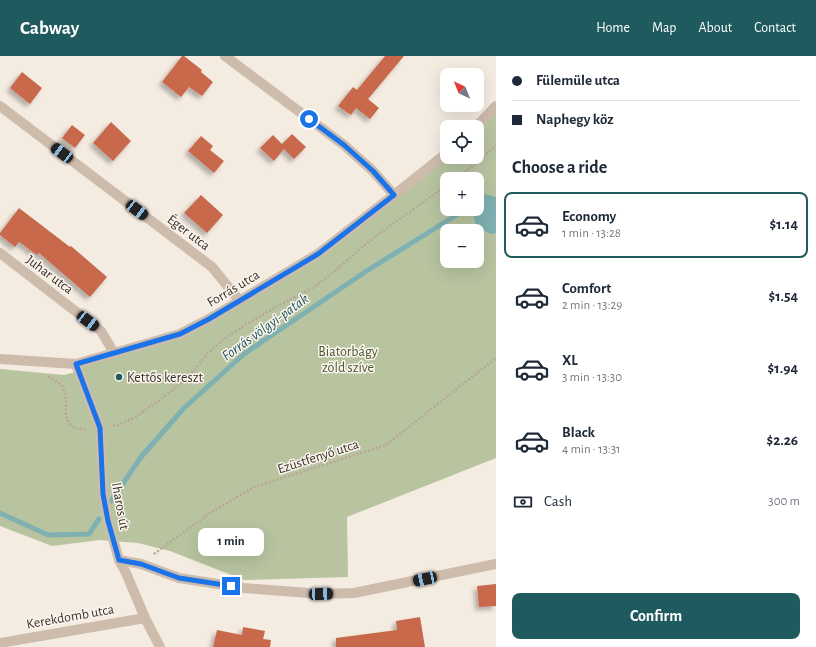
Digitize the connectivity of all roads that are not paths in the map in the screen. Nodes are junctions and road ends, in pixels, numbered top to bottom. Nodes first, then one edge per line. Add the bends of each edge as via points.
1 (225, 56) edge
2 (0, 106) edge
3 (496, 106) edge
4 (483, 120) edge
5 (440, 159) edge
6 (394, 195) junction
7 (0, 253) edge
8 (239, 300) junction
9 (114, 353) junction
10 (0, 359) edge
11 (76, 364) junction
12 (119, 560) junction
13 (496, 564) edge
14 (145, 618) junction
15 (0, 643) edge
16 (160, 647) edge

1 - 6 street via 344,145 373,171
2 - 8 street, Éger utca via 212,267
3 - 4 street
5 - 6 street, Forrás utca
6 - 8 street, Forrás utca via 318,254
7 - 9 street, Juhar utca via 101,330
8 - 9 street, Forrás utca via 180,334
9 - 11 street, Forrás utca
10 - 11 street, Forrás utca
11 - 12 street, Iharos út via 100,428 103,494
12 - 13 street via 141,564 179,578 244,588 321,594 354,593
12 - 14 street, Iharos út
14 - 15 street, Kerekdomb utca
14 - 16 street, Iharos út

